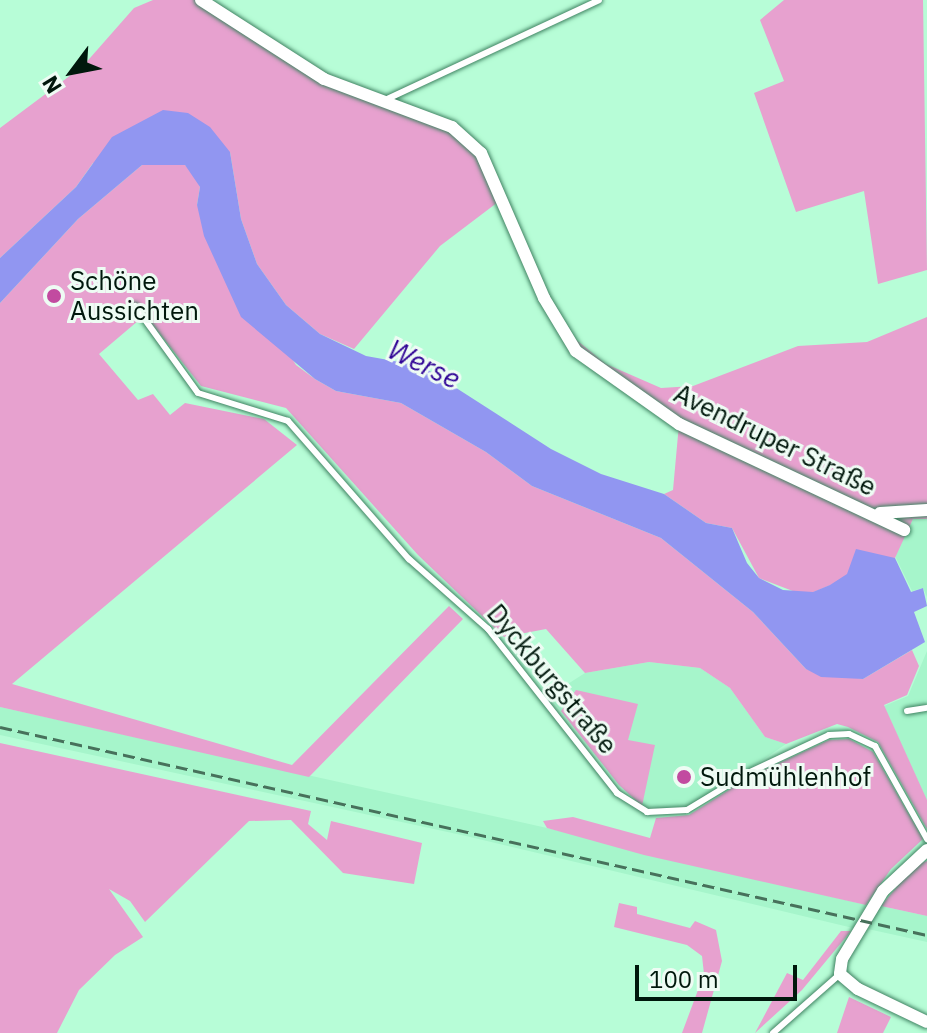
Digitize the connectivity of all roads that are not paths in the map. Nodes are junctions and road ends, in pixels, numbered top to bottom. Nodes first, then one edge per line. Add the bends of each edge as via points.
1 (599, 0) edge
2 (208, 2) edge
3 (385, 100) junction
4 (135, 306) dead end
5 (927, 510) edge
6 (876, 513) junction
7 (904, 530) dead end
8 (927, 708) edge
9 (907, 711) dead end
10 (927, 839) edge
11 (927, 850) edge
12 (840, 974) junction
13 (927, 1022) edge
14 (773, 1033) edge

1 - 3 lane
2 - 3 street, Avendruper Straße via 324,79
3 - 6 street, Avendruper Straße via 452,127 481,153 544,298 576,351 679,424
4 - 10 lane, Dyckburgstraße via 198,393 288,421 409,559 488,629 617,793 647,812 687,810 748,773 829,735 849,734 875,746
5 - 6 street, Avendruper Straße
6 - 7 street
8 - 9 lane
11 - 12 street via 883,891 842,959
12 - 13 street via 858,989
12 - 14 lane

